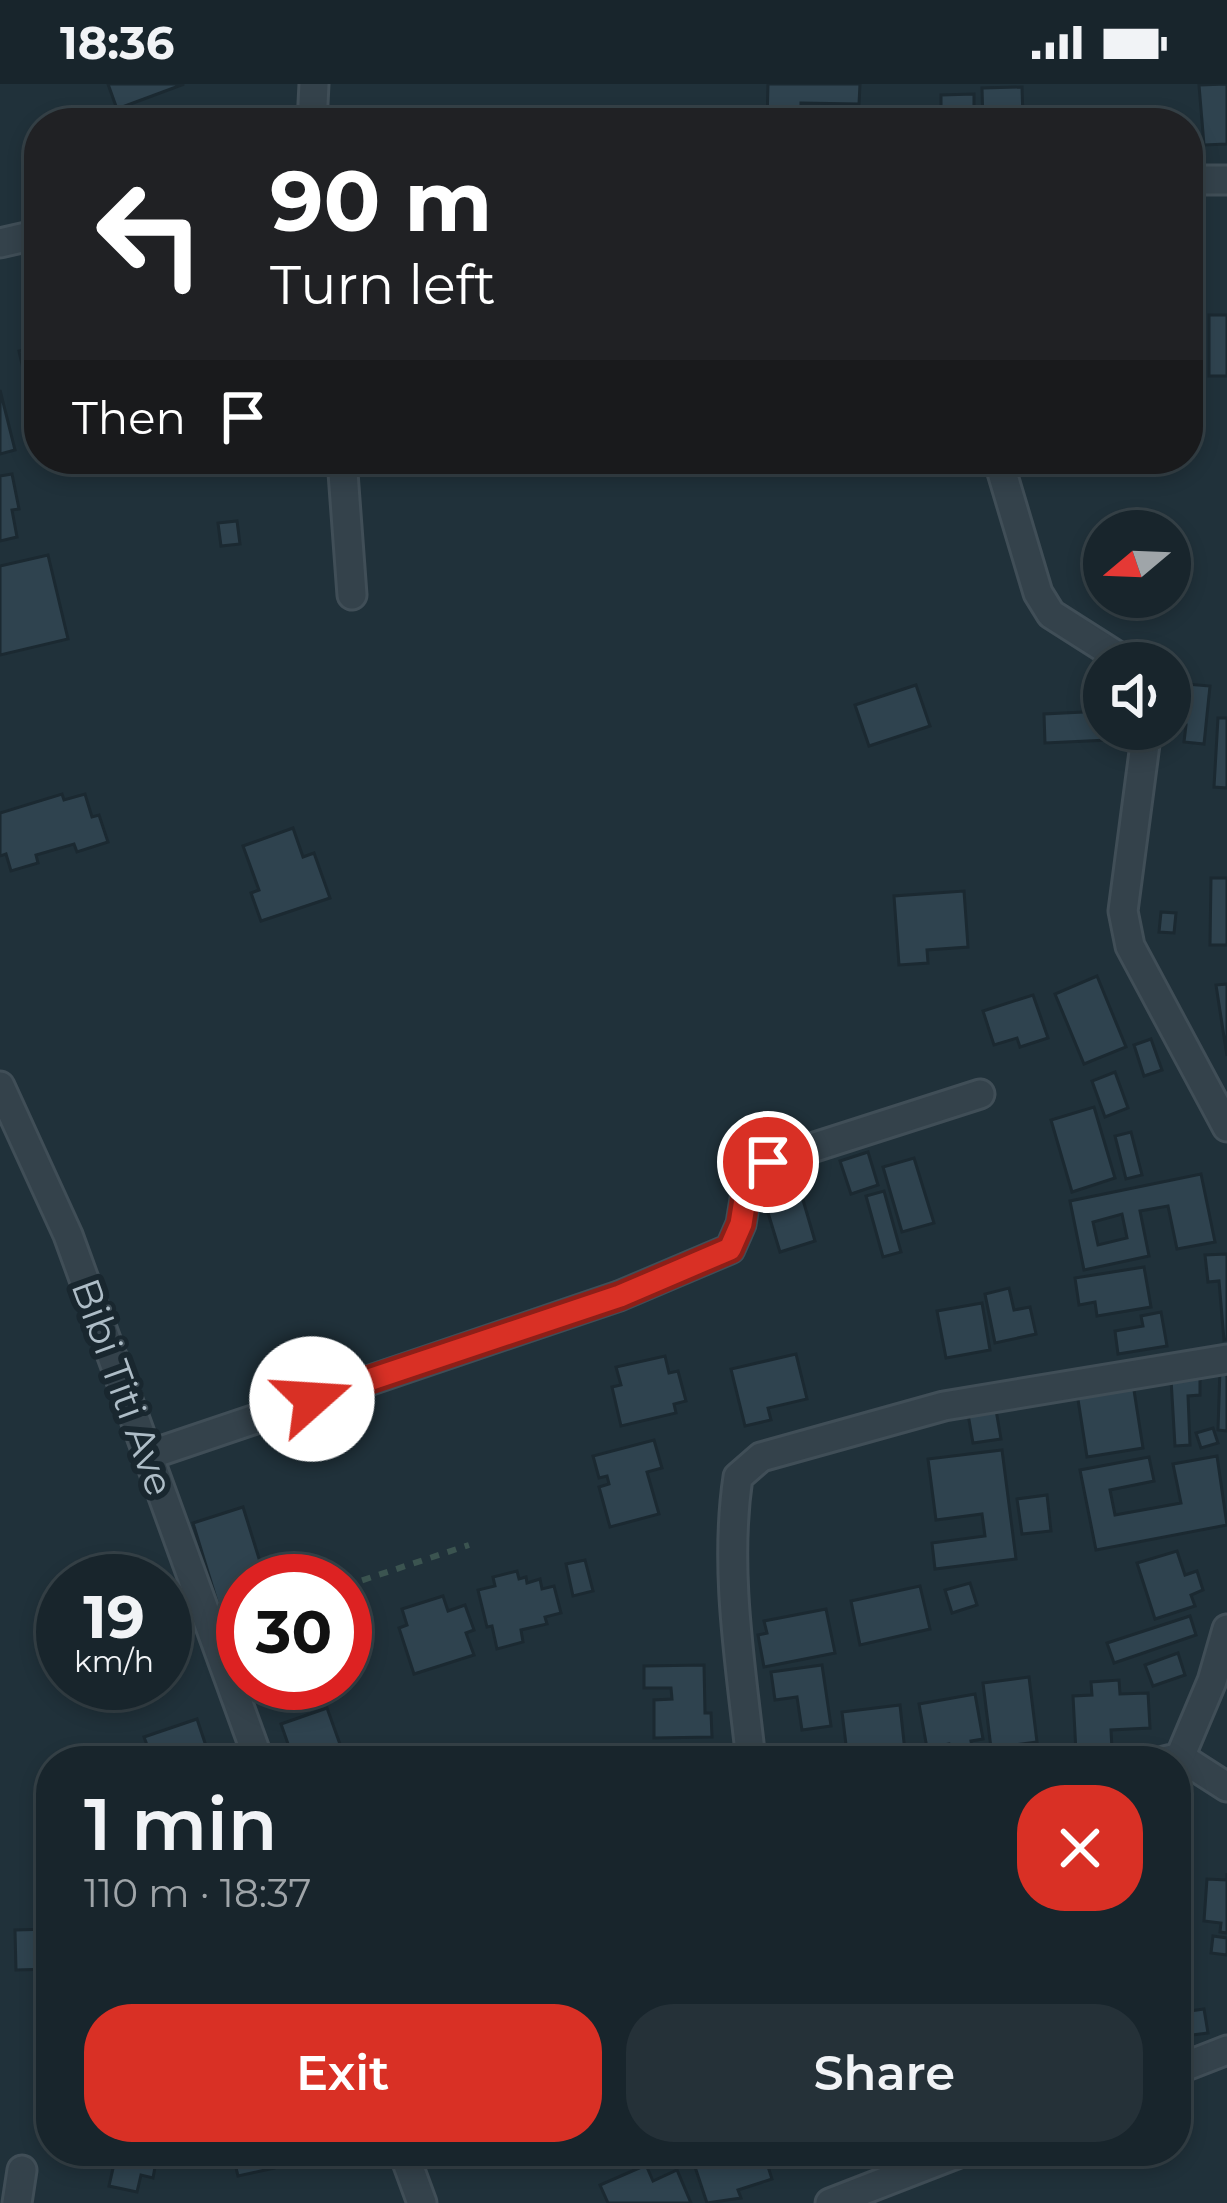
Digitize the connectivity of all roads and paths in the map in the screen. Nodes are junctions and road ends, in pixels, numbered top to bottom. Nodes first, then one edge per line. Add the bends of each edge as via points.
1 (343, 474) edge
2 (1002, 474) edge
3 (352, 595) dead end
4 (1094, 642) edge
5 (1144, 750) edge
6 (0, 1086) edge
7 (980, 1094) dead end
8 (1227, 1126) edge
9 (1227, 1359) edge
10 (149, 1455) junction
11 (469, 1545) dead end
12 (372, 1577) edge
13 (1227, 1629) edge
14 (254, 1746) edge
15 (749, 1746) edge
16 (1179, 1746) edge
17 (1191, 1769) edge
18 (1227, 1787) edge
19 (1227, 2050) edge
20 (1191, 2064) edge
21 (408, 2166) edge
22 (925, 2166) edge
23 (22, 2170) dead end
24 (16, 2203) edge
25 (422, 2203) edge
26 (830, 2203) edge

1 - 3 street
2 - 4 street via 1038,593 1051,614
5 - 8 street via 1123,911 1130,946
6 - 10 street, Bibi Titi Ave via 68,1235
7 - 10 street via 768,1162 746,1193 730,1249 620,1296
9 - 15 street via 944,1406 760,1457 737,1477 733,1510
10 - 14 street, Bibi Titi Ave
11 - 12 path
13 - 16 street
17 - 18 street
19 - 20 street
21 - 25 street
22 - 26 street
23 - 24 street

